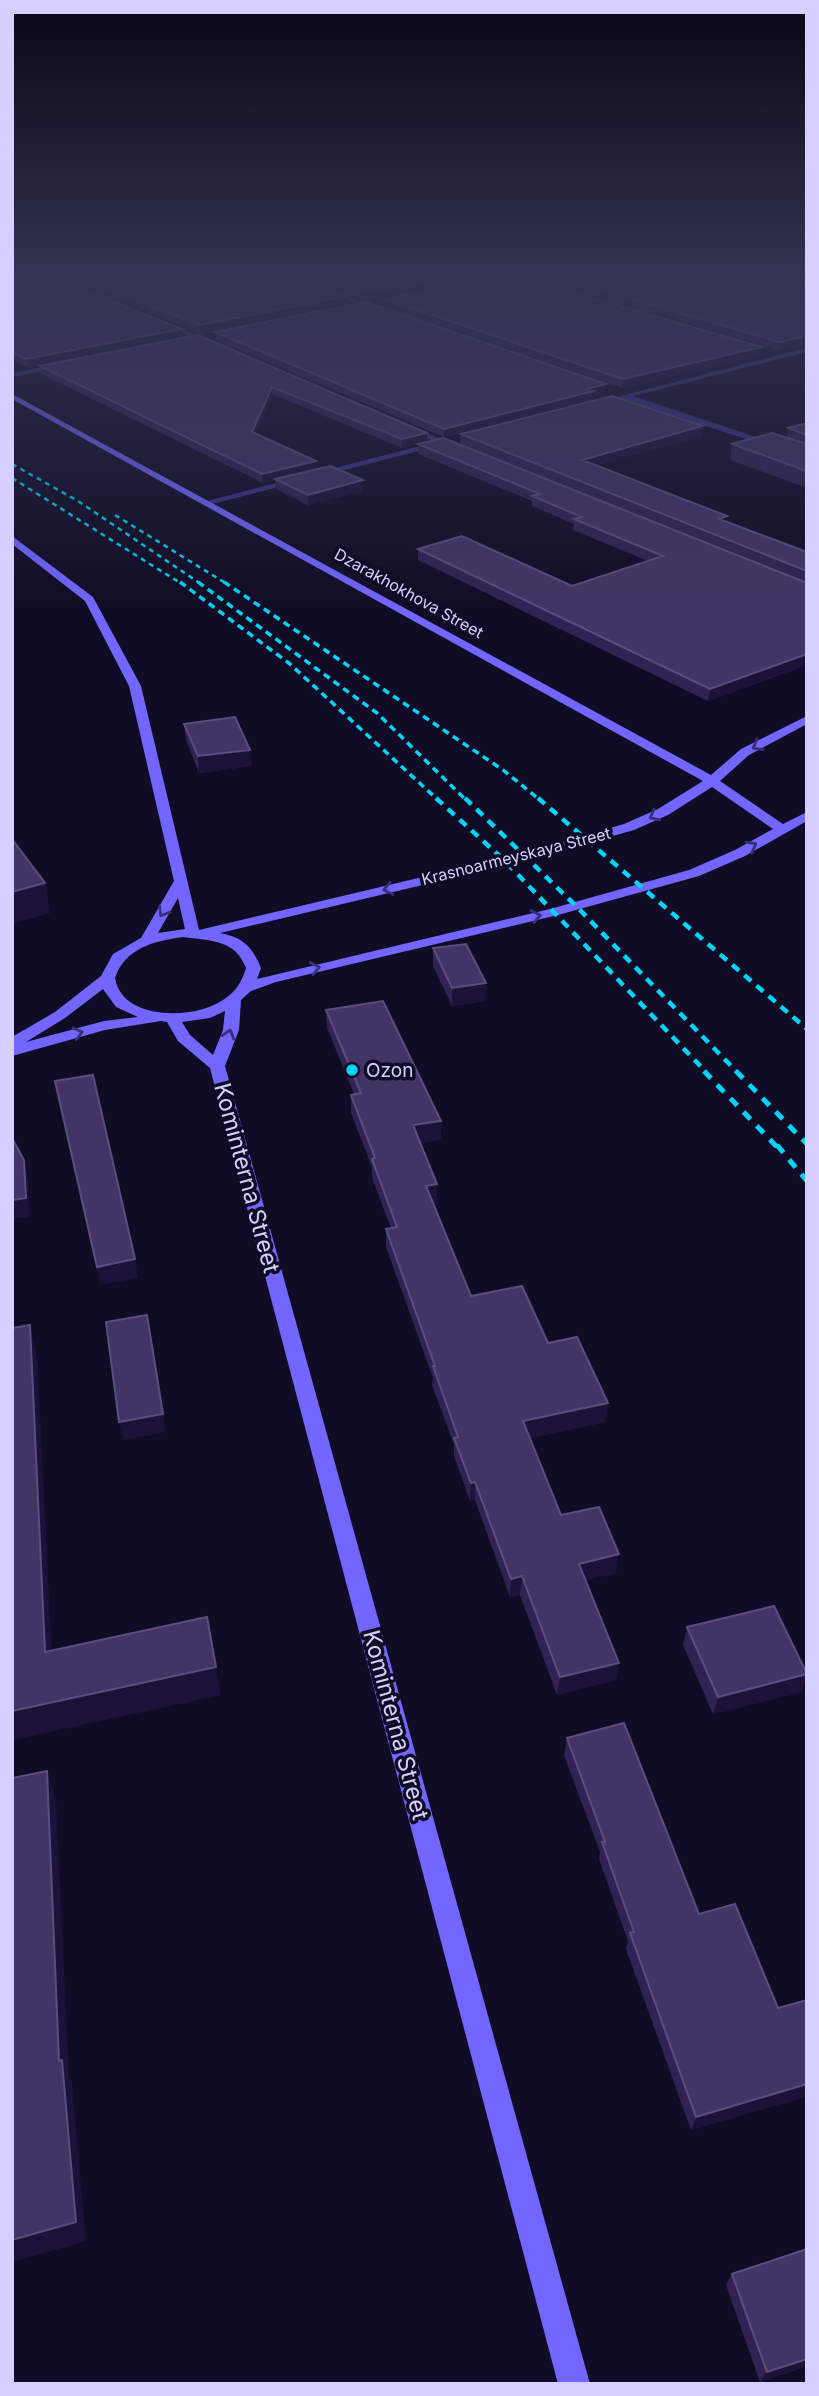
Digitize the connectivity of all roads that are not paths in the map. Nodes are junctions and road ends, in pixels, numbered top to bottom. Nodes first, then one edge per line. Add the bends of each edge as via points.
1 (656, 388) edge
2 (611, 392) dead end
3 (12, 396) edge
4 (624, 396) junction
5 (585, 406) edge
6 (391, 421) edge
7 (456, 439) edge
8 (443, 442) junction
9 (468, 453) edge
10 (807, 457) edge
11 (208, 502) junction
12 (12, 539) edge
13 (807, 719) edge
14 (712, 781) junction
15 (807, 816) edge
16 (783, 830) junction
17 (179, 884) junction
18 (196, 933) junction
19 (146, 941) junction
20 (108, 978) junction
21 (250, 987) junction
22 (234, 1001) junction
23 (170, 1017) junction
24 (12, 1044) edge
25 (12, 1051) edge
26 (217, 1066) junction
27 (574, 2384) edge

1 - 4 street
2 - 4 street
3 - 11 street, Dzarakhokhova Street
4 - 5 street
4 - 10 street
6 - 8 street
7 - 8 street
8 - 9 street
8 - 11 street
11 - 14 street, Dzarakhokhova Street
12 - 17 street via 89,599 135,686
13 -> 14 street, Krasnoarmeyskaya Street via 745,752
14 - 16 street, Dzarakhokhova Street
14 -> 18 street, Krasnoarmeyskaya Street via 629,827 523,857
15 - 16 street
21 -> 16 street via 694,873
17 - 18 street
17 -> 19 street
18 - 19 street, Krasnoarmeyskaya Street
18 - 21 street, Krasnoarmeyskaya Street via 229,941 249,955 255,967
19 - 20 street, Krasnoarmeyskaya Street via 118,957
20 - 23 street via 111,993 124,1005 144,1014
20 - 24 street, Krasnoarmeyskaya Street
21 - 22 street
22 - 23 street via 206,1013
26 -> 22 street, Kominterna Street via 231,1030
25 -> 23 street via 104,1026
23 - 26 street, Kominterna Street via 184,1038
26 - 27 street, Kominterna Street

